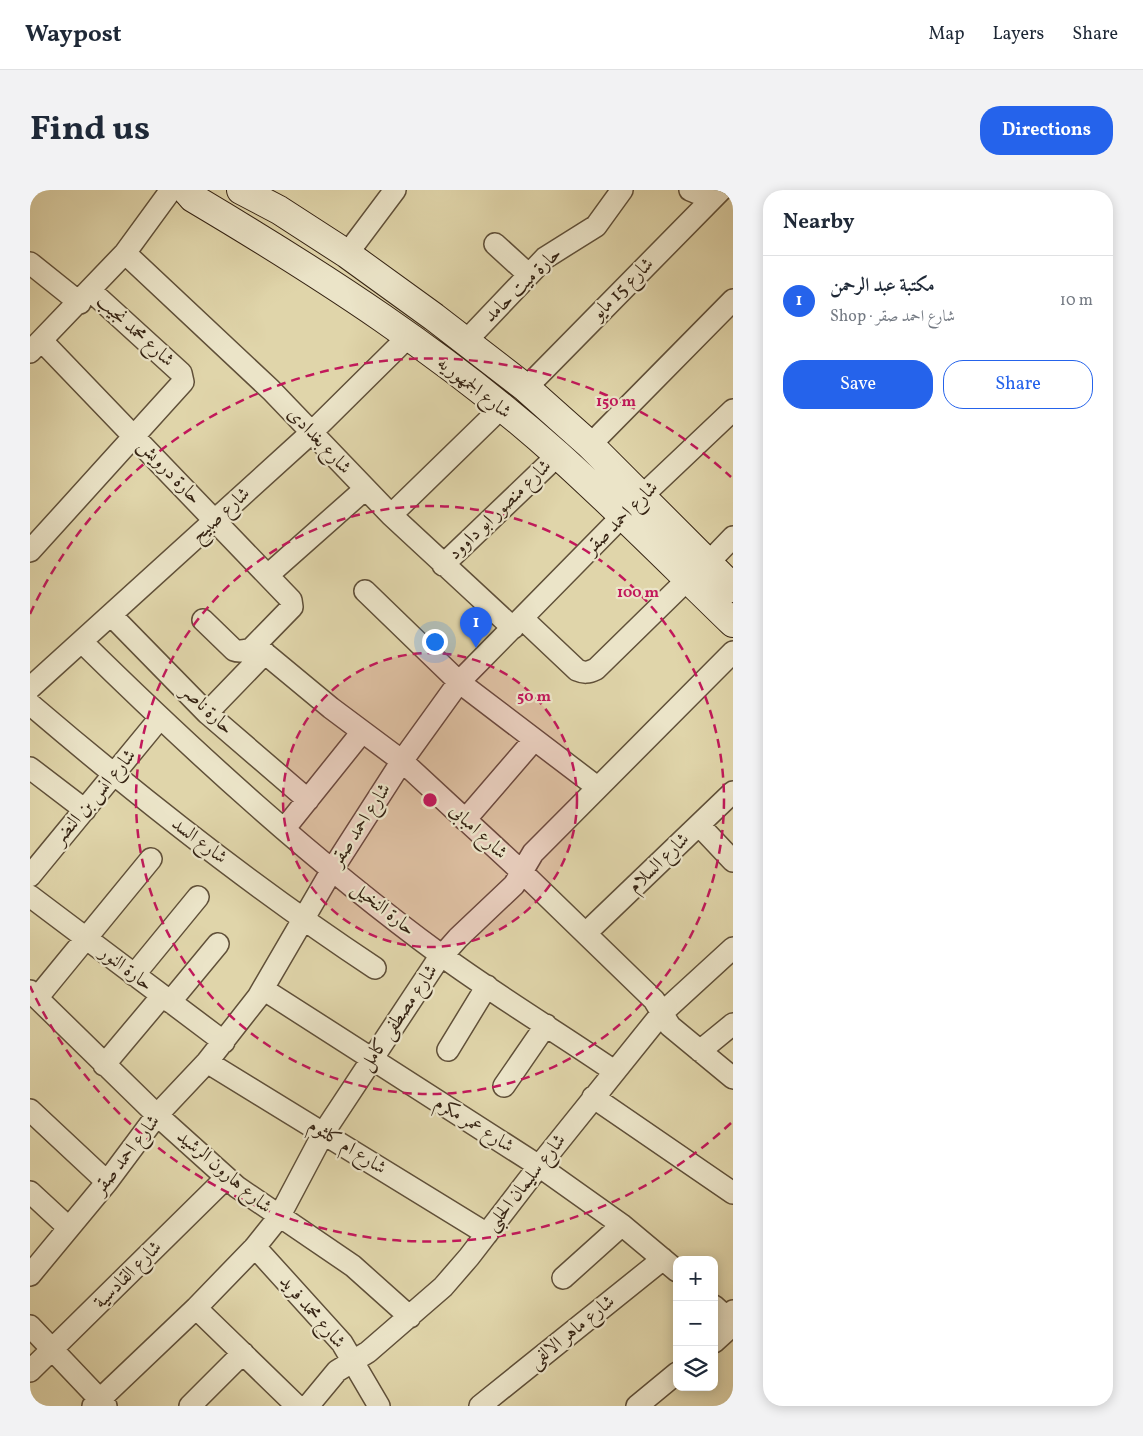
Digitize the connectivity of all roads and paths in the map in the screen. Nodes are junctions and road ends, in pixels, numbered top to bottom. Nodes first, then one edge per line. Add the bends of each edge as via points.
1 (171, 190) edge
2 (186, 190) edge
3 (395, 190) edge
4 (622, 190) edge
5 (690, 190) edge
6 (258, 194) edge
7 (717, 194) edge
8 (495, 244) dead end
9 (125, 253) junction
10 (347, 254) junction
11 (30, 263) edge
12 (529, 276) junction
13 (85, 297) junction
14 (733, 300) edge
15 (408, 337) junction
16 (466, 341) junction
17 (36, 347) edge
18 (526, 388) junction
19 (501, 408) junction
20 (733, 410) edge
21 (312, 432) junction
22 (135, 436) junction
23 (590, 445) junction
24 (558, 455) junction
25 (365, 489) junction
26 (632, 507) junction
27 (391, 515) junction
28 (215, 520) junction
29 (733, 537) edge
30 (30, 551) edge
31 (443, 565) junction
32 (698, 571) junction
33 (268, 576) junction
34 (733, 588) edge
35 (365, 591) dead end
36 (111, 615) junction
37 (203, 620) dead end
38 (518, 623) junction
39 (733, 623) edge
40 (82, 642) junction
41 (259, 650) junction
42 (733, 652) edge
43 (459, 682) junction
44 (30, 688) edge
45 (30, 704) edge
46 (207, 713) junction
47 (160, 718) junction
48 (362, 732) junction
49 (534, 740) junction
50 (402, 761) junction
51 (30, 768) edge
52 (114, 776) junction
53 (597, 788) junction
54 (733, 792) edge
55 (308, 800) junction
56 (84, 810) junction
57 (465, 820) junction
58 (699, 824) junction
59 (284, 828) junction
60 (151, 858) dead end
61 (733, 862) edge
62 (332, 870) junction
63 (522, 873) junction
64 (30, 876) edge
65 (30, 896) edge
66 (198, 897) dead end
67 (303, 920) junction
68 (586, 933) junction
69 (86, 938) junction
70 (218, 944) dead end
71 (733, 948) edge
72 (442, 956) junction
73 (375, 968) dead end
74 (134, 975) junction
75 (487, 986) junction
76 (263, 989) junction
77 (33, 994) edge
78 (166, 999) junction
79 (662, 1013) junction
80 (733, 1024) edge
81 (546, 1025) junction
82 (224, 1042) junction
83 (448, 1050) dead end
84 (700, 1051) junction
85 (371, 1059) junction
86 (207, 1062) junction
87 (104, 1065) junction
88 (614, 1071) junction
89 (733, 1078) edge
90 (504, 1086) dead end
91 (593, 1097) junction
92 (30, 1110) edge
93 (157, 1115) junction
94 (324, 1132) junction
95 (539, 1166) junction
96 (226, 1178) junction
97 (107, 1182) junction
98 (30, 1192) edge
99 (733, 1193) edge
100 (279, 1217) junction
101 (622, 1225) junction
102 (69, 1228) junction
103 (487, 1234) junction
104 (254, 1247) junction
105 (670, 1265) edge
106 (30, 1275) edge
107 (562, 1278) dead end
108 (196, 1308) junction
109 (718, 1309) edge
110 (410, 1317) junction
111 (732, 1318) edge
112 (30, 1326) edge
113 (718, 1338) edge
114 (53, 1350) junction
115 (243, 1353) junction
116 (352, 1361) junction
117 (30, 1371) edge
118 (673, 1376) edge
119 (100, 1404) edge
120 (190, 1406) edge
121 (297, 1406) edge
122 (308, 1406) edge
123 (379, 1406) edge
124 (480, 1406) edge
125 (637, 1406) edge

1 - 9 street
2 - 15 main road, شارع الجمهوريه via 193,198 306,268
3 - 10 street
4 - 12 street, حارة ميت حامد via 596,226 554,251
5 - 7 street
6 - 10 main road, شارع الجمهوريه
7 - 18 street, شارع 15 مايو
8 - 12 street
9 - 13 street
9 - 21 street, شارع بغدادى
10 - 16 main road, شارع الجمهوريه
11 - 13 street
12 - 16 street, حارة ميت حامد
13 - 17 street
13 - 22 street, شارع محمد نجيب via 183,377 180,386
14 - 23 street
15 - 19 main road, شارع الجمهوريه
15 - 21 street, شارع صبيح
16 - 18 main road, شارع الجمهوريه
17 - 22 street, حارة درويش
18 - 23 main road, شارع الجمهوريه
19 - 24 main road, شارع الجمهوريه
19 - 27 street
20 - 26 street, شارع احمد صقر
21 - 25 street, شارع بغدادى
21 - 28 street, شارع صبيح
22 - 28 street, حارة درويش
22 - 30 street, شارع محمد نجيب
23 - 26 main road, شارع الجمهوريه
24 - 26 main road, شارع الجمهوريه
24 - 31 street, شارع منصور ابو داوود
25 - 27 street, شارع بغدادى
25 - 33 street
26 - 32 main road, شارع الجمهوريه
26 - 38 street, شارع احمد صقر
27 - 31 street, شارع بغدادى
28 - 33 street, حارة درويش
28 - 36 street, شارع صبيح
29 - 32 street
31 - 38 street, شارع بغدادى
32 - 34 main road, شارع الجمهوريه
32 - 38 street, شارع بغدادى via 590,672 577,670
32 - 39 main road, شارع الجمهوريه
33 - 41 street, حارة درويش via 293,605
35 - 43 street
36 - 40 street, شارع صبيح
36 - 46 street, حارة ناصر
37 - 41 street via 234,650
38 - 43 street, شارع احمد صقر
40 - 44 street, شارع صبيح
40 - 47 street, حارة النخيل
41 - 46 street
41 - 48 street, شارع امبابى
42 - 53 street, شارع مصطفى كامل
43 - 49 street
43 - 50 street, شارع احمد صقر
45 - 52 street, شارع السد
46 - 55 street, حارة ناصر
47 - 52 street, شارع انس بن النضر
47 - 59 street, حارة النخيل
48 - 50 street, شارع امبابى
48 - 55 street
49 - 53 street
49 - 57 street
50 - 57 street, شارع امبابى
50 - 62 street, شارع احمد صقر
51 - 56 street
52 - 56 street, شارع انس بن النضر
52 - 67 street, شارع السد
53 - 63 street, شارع مصطفى كامل via 533,853
54 - 58 street, شارع السلام
55 - 59 street
56 - 64 street, شارع انس بن النضر
57 - 63 street, شارع امبابى
58 - 61 street
58 - 68 street, شارع السلام
59 - 62 street, حارة النخيل
60 - 69 street
62 - 67 street, شارع احمد صقر
62 - 72 street, حارة النخيل
63 - 68 street, شارع امبابى
63 - 72 street, شارع مصطفى كامل via 514,885
65 - 69 street, حارة النور
66 - 74 street
67 - 73 street, شارع السد
67 - 76 street, شارع احمد صقر
68 - 79 street, شارع امبابى via 654,1000
69 - 74 street, حارة النور
69 - 77 street
70 - 78 street
71 - 79 street, شارع سليمان الحلبى
72 - 75 street, حارة النخيل
72 - 85 street, شارع مصطفى كامل
74 - 78 street, حارة النور
75 - 81 street, حارة النخيل
75 - 83 street
76 - 82 street, شارع احمد صقر
76 - 85 street, شارع عمر مكرم
77 - 87 street, شارع هارون الرشيد
78 - 82 street, حارة النور
78 - 87 street
79 - 84 street, شارع امبابى via 670,1026
79 - 88 street, شارع سليمان الحلبى
80 - 84 street
81 - 88 street, حارة النخيل
81 - 90 street
82 - 86 street, شارع احمد صقر
84 - 89 street, شارع امبابى
85 - 94 street, شارع مصطفى كامل
85 - 95 street, شارع عمر مكرم
86 - 93 street, شارع احمد صقر
86 - 94 street, شارع ام كلثوم
87 - 93 street, شارع هارون الرشيد
88 - 91 street, شارع سليمان الحلبى
91 - 95 street, شارع سليمان الحلبى
91 - 99 street
92 - 97 street
93 - 96 street, شارع هارون الرشيد
93 - 97 street, شارع احمد صقر
94 - 100 street, شارع مصطفى كامل
94 - 103 street, شارع ام كلثوم
95 - 101 street, شارع عمر مكرم
95 - 103 street, شارع سليمان الحلبى
96 - 100 street, شارع هارون الرشيد
96 - 114 street, شارع القادسية
97 - 102 street, شارع احمد صقر
98 - 102 street
100 - 104 street, شارع مصطفى كامل
100 - 110 street, شارع هارون الرشيد via 353,1266
101 - 105 street, شارع عمر مكرم
101 - 107 street
102 - 106 street, شارع احمد صقر
103 - 110 street, شارع سليمان الحلبى via 443,1288
104 - 108 street, شارع مصطفى كامل
104 - 116 street, شارع محمد فريد via 342,1343
105 - 124 street, شارع ماهر الالفى
108 - 115 street
108 - 119 street, شارع مصطفى كامل
109 - 111 street
110 - 116 street, شارع سليمان الحلبى
111 - 113 street
112 - 114 street
114 - 117 street, شارع القادسية
114 - 119 street
115 - 120 street
115 - 121 street
116 - 122 street, شارع سليمان الحلبى via 336,1371
116 - 123 street, شارع محمد فريد
118 - 125 street

